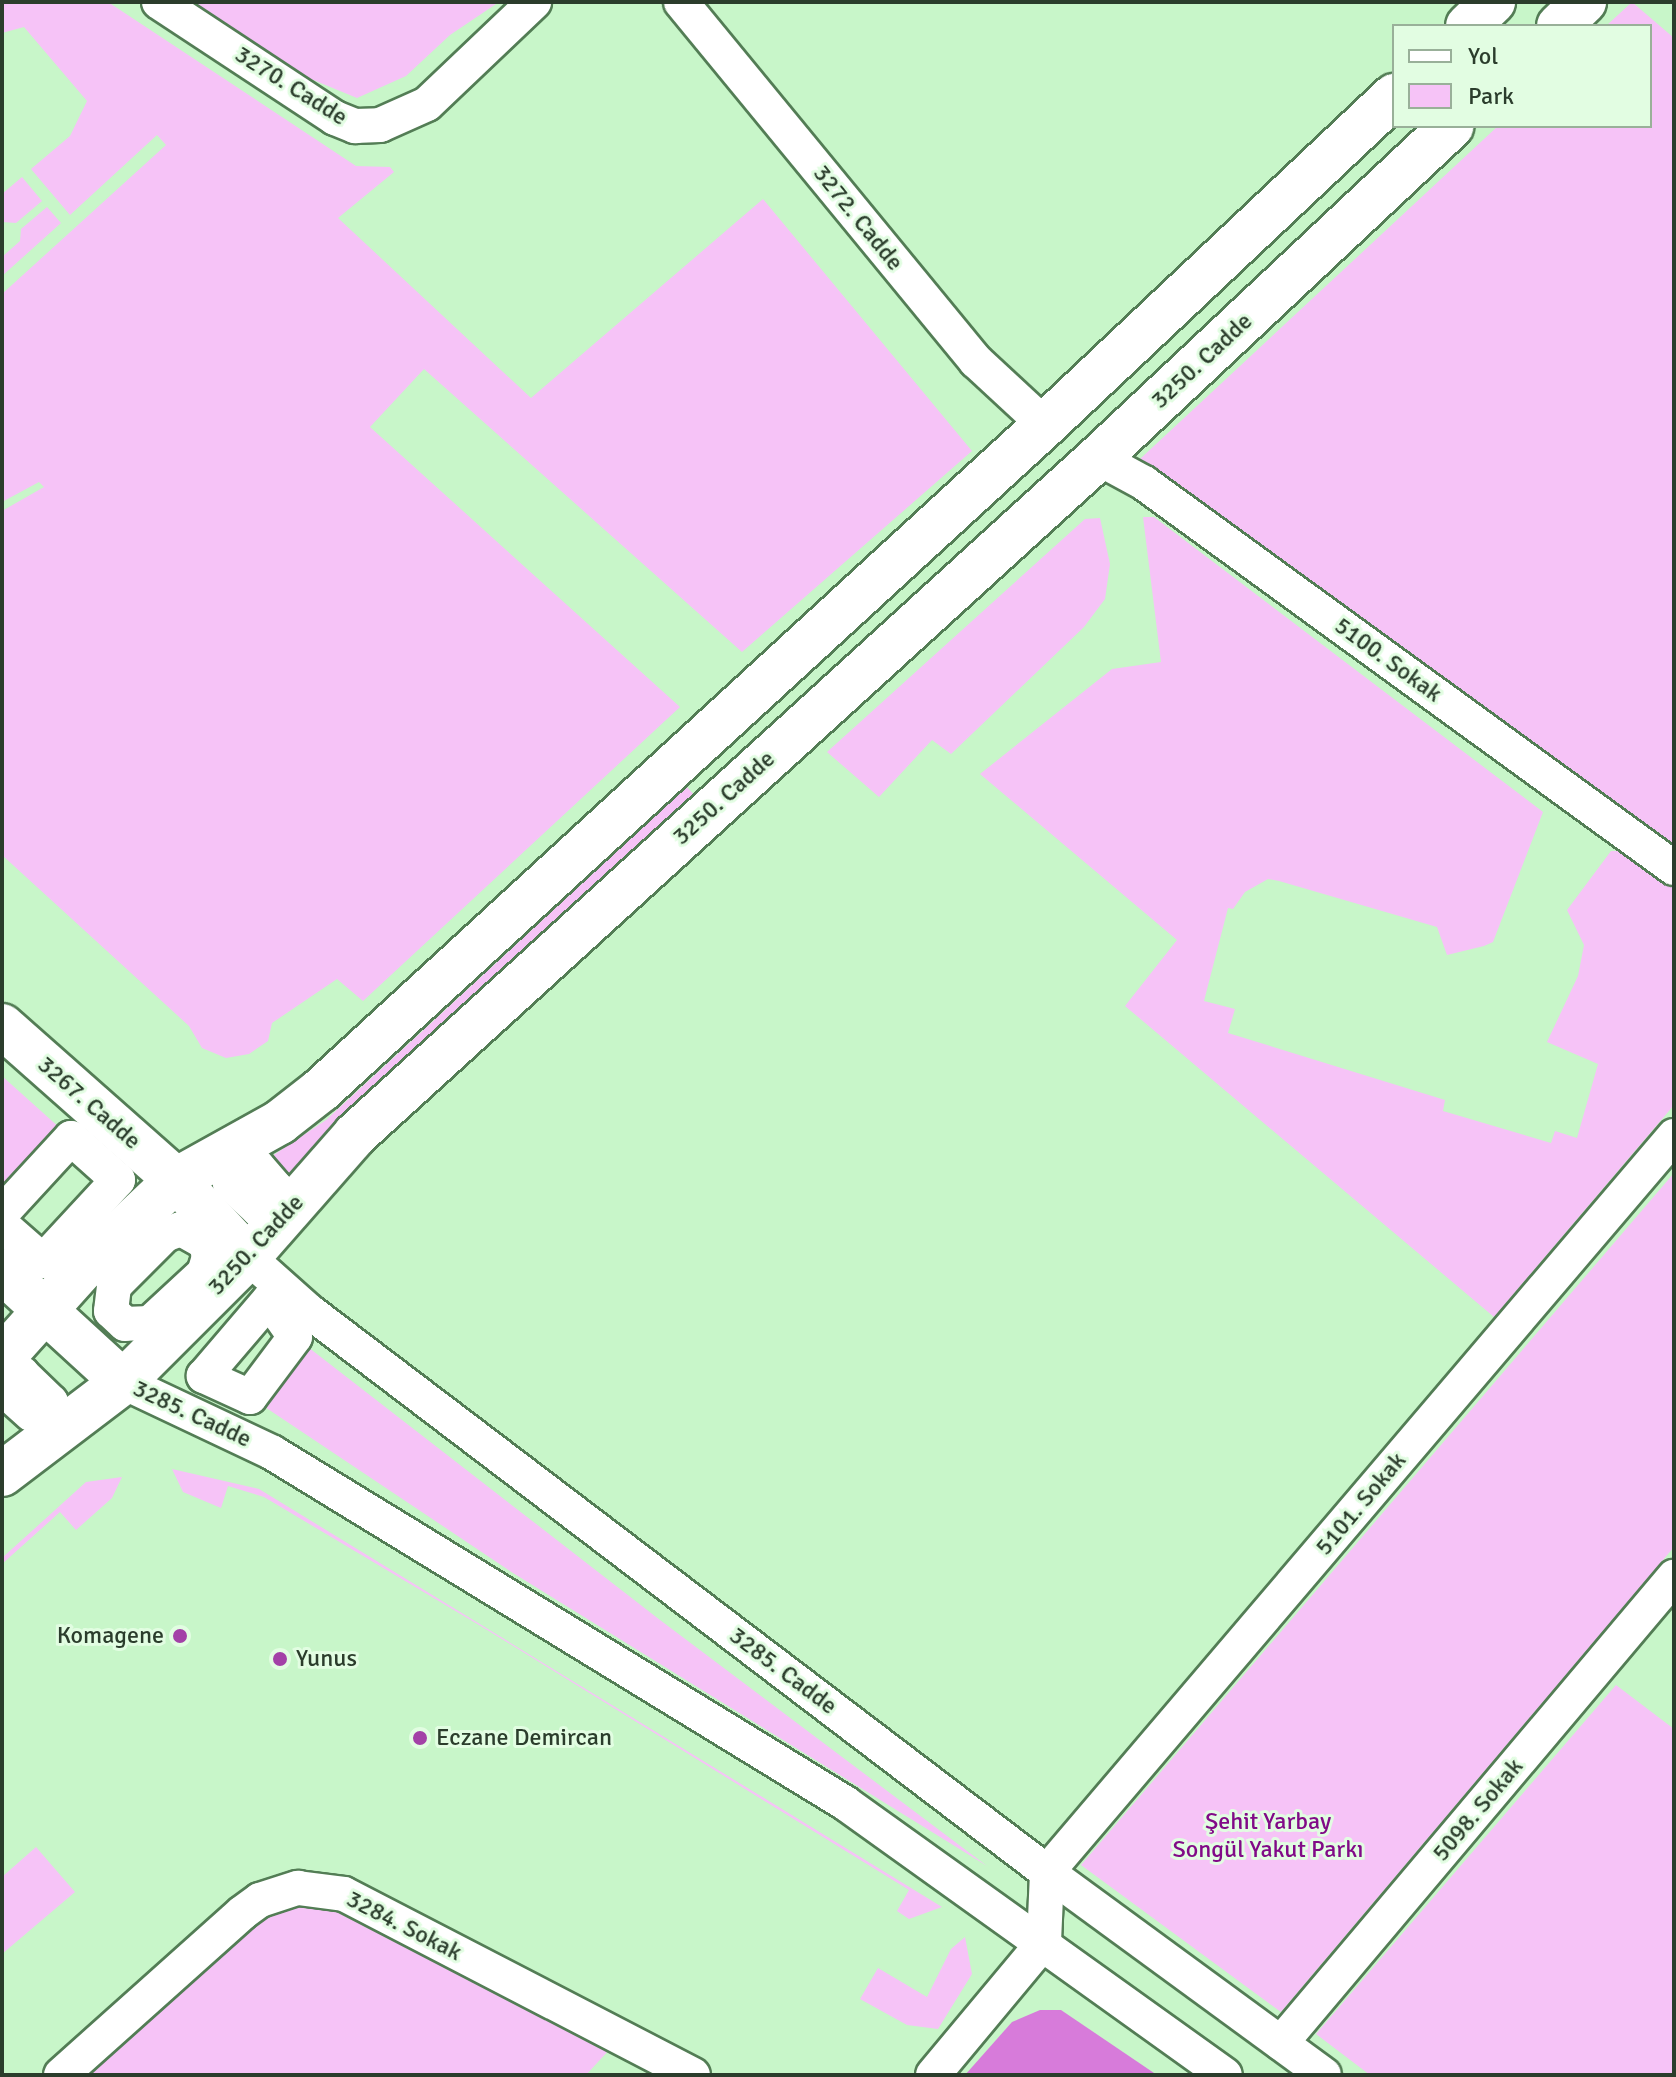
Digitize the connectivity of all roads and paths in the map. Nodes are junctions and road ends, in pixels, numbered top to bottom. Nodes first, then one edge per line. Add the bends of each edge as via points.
1 (159, 2) edge
2 (534, 2) edge
3 (681, 2) edge
4 (1493, 2) edge
5 (1584, 2) edge
6 (1470, 24) edge
7 (1561, 24) edge
8 (1392, 98) edge
9 (1450, 128) edge
10 (1045, 425) junction
11 (1098, 458) junction
12 (1674, 868) edge
13 (2, 1026) edge
14 (1674, 1136) edge
15 (176, 1180) junction
16 (2, 1213) edge
17 (2, 1225) edge
18 (248, 1257) junction
19 (2, 1271) edge
20 (43, 1310) junction
21 (2, 1358) edge
22 (123, 1382) junction
23 (2, 1474) edge
24 (1674, 1577) edge
25 (1047, 1872) junction
26 (1044, 1942) junction
27 (1281, 2043) junction
28 (61, 2075) edge
29 (693, 2075) edge
30 (933, 2075) edge
31 (1225, 2075) edge
32 (1324, 2075) edge

1 - 2 street, 3270. Cadde via 355,126 380,125 427,104
3 - 10 street, 3272. Cadde via 976,361
4 - 6 street
5 - 7 street
8 - 10 street
9 - 11 street, 3250. Cadde
10 - 11 street
10 - 15 street via 321,1090 280,1122
11 - 12 street, 5100. Sokak via 1144,483
11 - 18 street, 3250. Cadde via 355,1135
13 - 15 street, 3267. Cadde
14 - 25 street, 5101. Sokak
15 - 18 street, 3267. Cadde
15 - 20 street
16 - 17 street via 71,1138 118,1180 43,1261
18 - 22 street, 3250. Cadde
18 - 25 street, 3285. Cadde via 310,1312
19 - 20 street
20 - 21 street
20 - 22 street
22 - 23 street, 3250. Cadde
22 - 26 street, 3285. Cadde via 286,1461 845,1803
24 - 27 street, 5098. Sokak
25 - 26 street
25 - 27 street, 3285. Cadde
26 - 30 street
26 - 31 street, 3285. Cadde
27 - 32 street, 3285. Cadde
28 - 29 street, 3284. Sokak via 242,1913 260,1900 298,1888 344,1894

